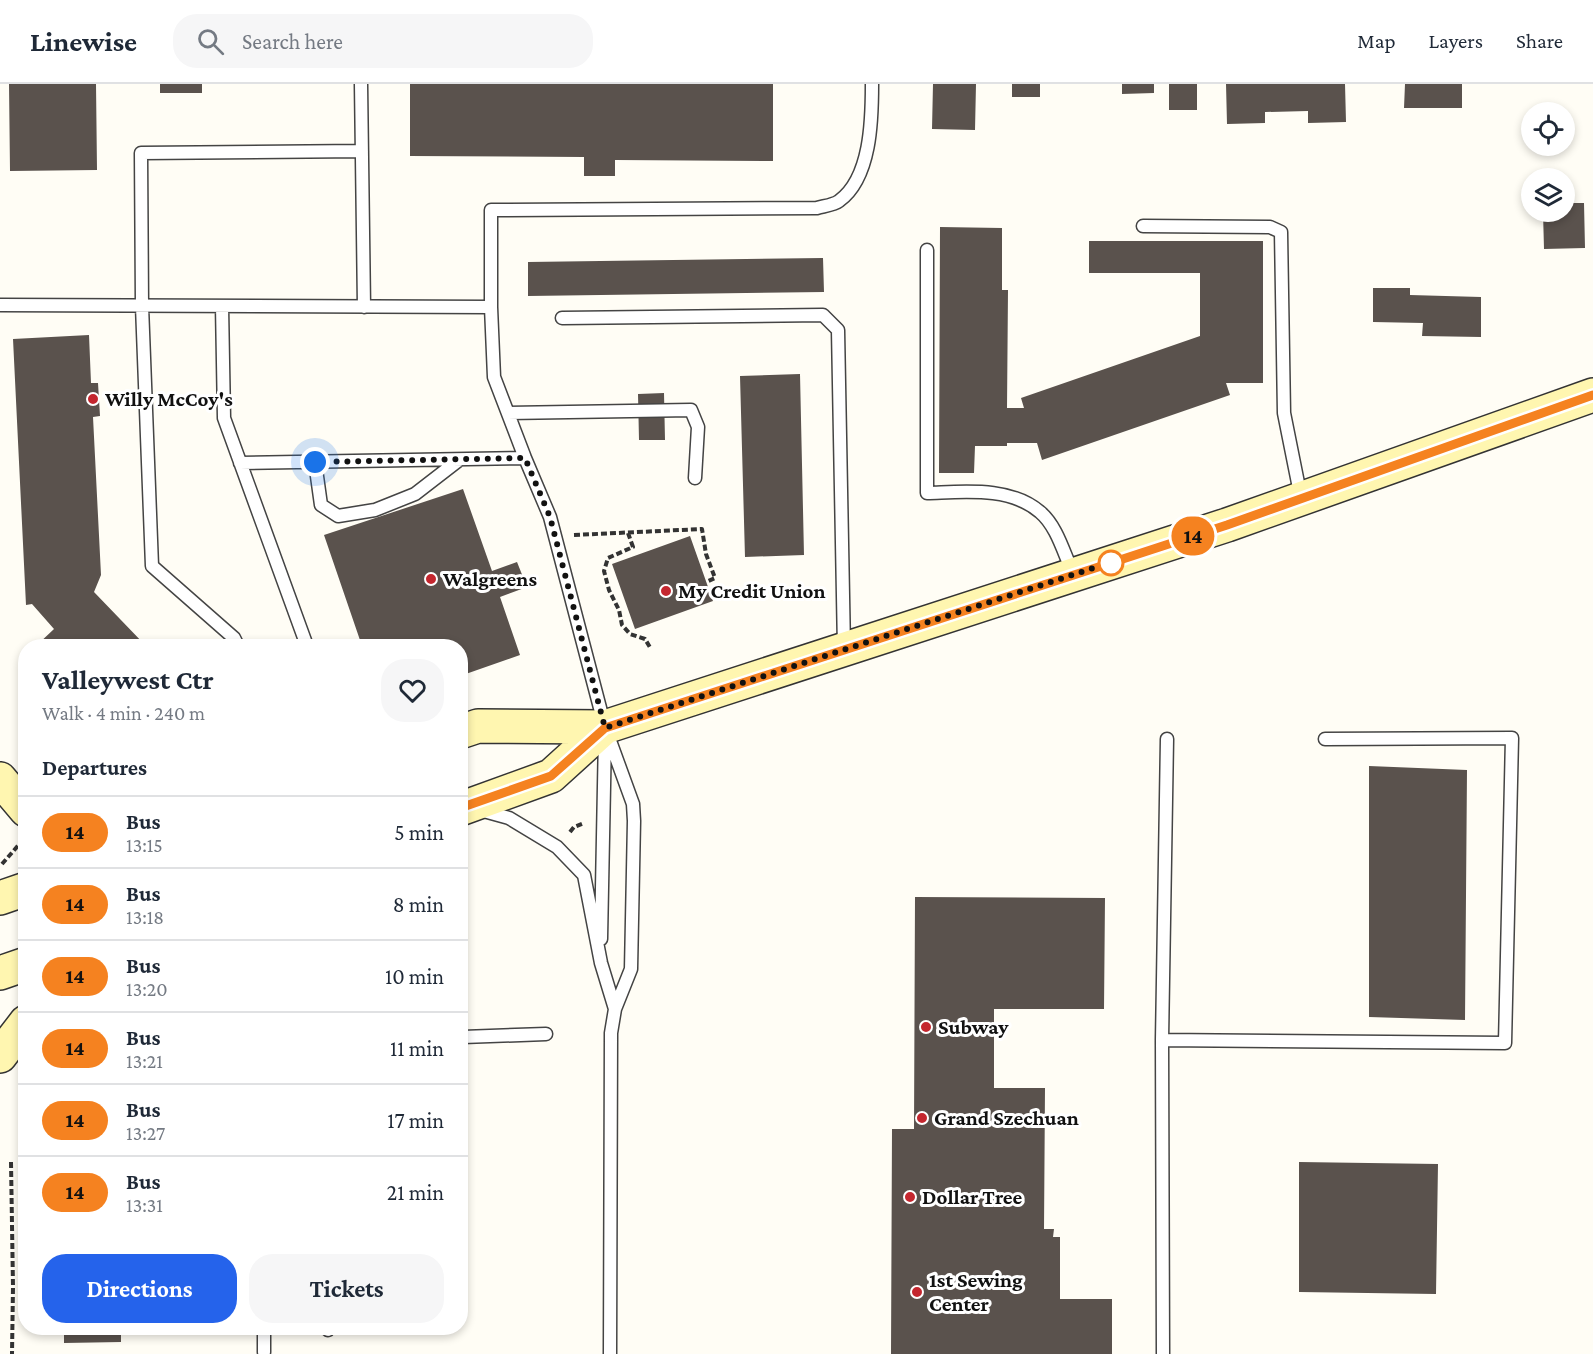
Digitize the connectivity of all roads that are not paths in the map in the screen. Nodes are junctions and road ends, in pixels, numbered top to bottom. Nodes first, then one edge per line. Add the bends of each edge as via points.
1 (361, 84) edge
2 (872, 84) edge
3 (362, 151) junction
4 (1143, 226) dead end
5 (927, 250) dead end
6 (0, 305) edge
7 (142, 306) junction
8 (222, 306) junction
9 (364, 307) junction
10 (491, 307) junction
11 (562, 318) dead end
12 (1593, 395) edge
13 (508, 412) junction
14 (525, 458) junction
15 (459, 460) junction
16 (315, 462) junction
17 (240, 464) junction
18 (695, 478) dead end
19 (1302, 499) junction
20 (1074, 574) junction
21 (234, 639) edge
22 (304, 639) edge
23 (844, 650) junction
24 (605, 728) junction
25 (468, 729) edge
26 (1167, 739) dead end
27 (1324, 739) dead end
28 (0, 779) edge
29 (18, 800) edge
30 (468, 806) edge
31 (468, 808) edge
32 (18, 892) edge
33 (0, 898) edge
34 (601, 963) junction
35 (18, 967) edge
36 (0, 974) edge
37 (615, 1009) junction
38 (18, 1032) edge
39 (546, 1034) dead end
40 (468, 1038) edge
41 (1162, 1040) junction
42 (0, 1056) edge
43 (264, 1335) edge
44 (264, 1353) edge
45 (610, 1354) edge
46 (1163, 1354) edge

1 - 3 lane
2 - 10 lane via 863,167 855,185 838,202 817,208 491,210
3 - 7 lane via 141,153
3 - 9 lane
4 - 19 lane via 1270,227 1281,232 1284,413
5 - 20 lane via 927,493 999,494 1023,500 1041,513 1053,529
6 - 7 lane
7 - 8 lane
7 - 21 lane via 152,566
8 - 9 lane
8 - 17 lane via 224,418
9 - 10 lane
10 - 13 lane via 494,377
11 - 23 lane via 823,315 838,330
12 - 19 main road
13 - 14 lane
13 - 18 lane via 691,410 699,427
14 - 15 lane
14 - 24 lane via 550,517
15 - 16 lane
15 - 16 lane via 415,494 375,510 338,516 321,505
16 - 17 lane
17 - 22 lane
19 - 20 main road
20 - 23 main road
23 - 24 main road
24 - 25 main road via 478,726
24 - 30 main road via 551,776
24 - 34 lane
24 - 37 lane via 633,804 634,821 631,969
26 - 41 lane
27 - 41 lane via 1512,738 1505,1043
28 - 29 main road
31 - 34 lane via 509,818 557,847 584,875
32 - 33 main road
34 - 37 lane
35 - 36 main road
37 - 45 lane via 611,1033
38 - 42 main road
39 - 40 lane
41 - 46 lane
43 - 44 lane

